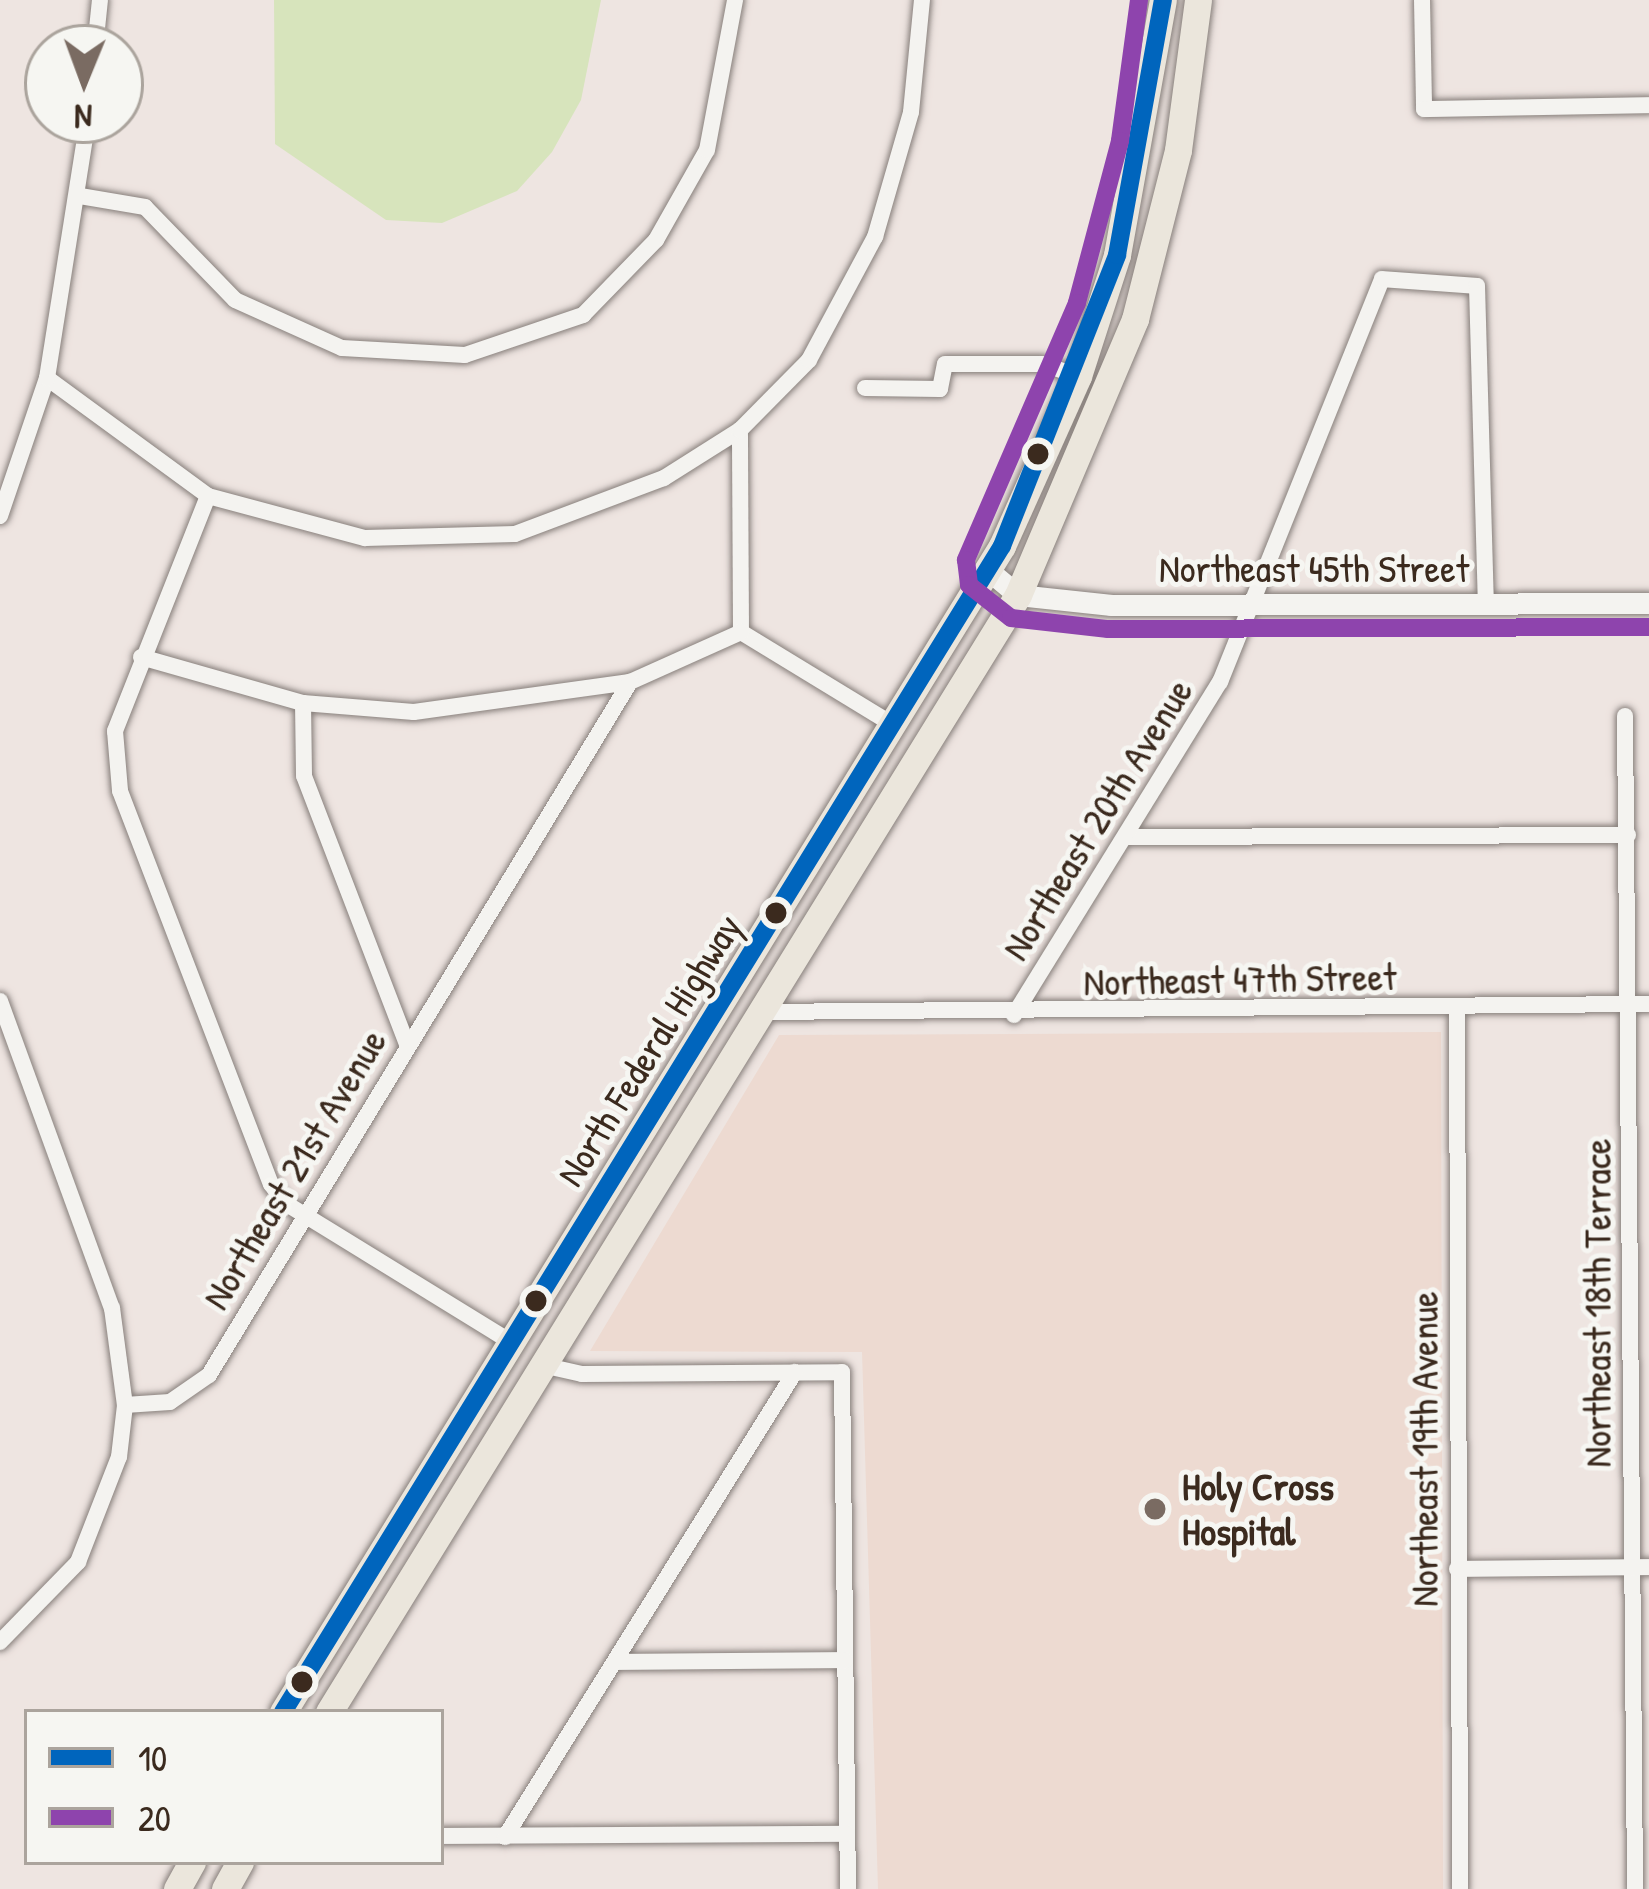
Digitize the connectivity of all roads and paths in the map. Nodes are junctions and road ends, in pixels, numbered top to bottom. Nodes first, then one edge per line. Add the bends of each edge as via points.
1 (735, 0) edge
2 (922, 0) edge
3 (1162, 0) edge
4 (1198, 0) edge
5 (1422, 0) edge
6 (1649, 105) edge
7 (85, 144) edge
8 (80, 196) junction
9 (1121, 241) junction
10 (1155, 249) junction
11 (1078, 376) junction
12 (47, 377) junction
13 (865, 388) dead end
14 (740, 430) junction
15 (208, 496) junction
16 (0, 517) edge
17 (988, 570) junction
18 (1018, 596) junction
19 (1486, 603) junction
20 (1649, 603) edge
21 (1252, 605) junction
22 (741, 632) junction
23 (141, 657) junction
24 (630, 682) junction
25 (303, 703) junction
26 (1625, 716) dead end
27 (895, 726) junction
28 (902, 784) junction
29 (1628, 835) junction
30 (1128, 838) junction
31 (0, 1001) edge
32 (1628, 1004) junction
33 (1649, 1004) edge
34 (1457, 1008) junction
35 (760, 1012) junction
36 (1014, 1015) junction
37 (407, 1044) junction
38 (307, 1216) junction
39 (549, 1286) junction
40 (513, 1343) junction
41 (542, 1365) junction
42 (794, 1372) junction
43 (124, 1405) junction
44 (504, 1425) junction
45 (396, 1533) junction
46 (1641, 1567) edge
47 (1456, 1569) junction
48 (404, 1586) junction
49 (0, 1642) edge
50 (845, 1660) junction
51 (617, 1662) junction
52 (285, 1709) edge
53 (330, 1709) edge
54 (848, 1834) junction
55 (444, 1836) edge
56 (505, 1837) junction
57 (848, 1889) edge
58 (1460, 1889) edge
59 (1635, 1889) edge

1 - 8 street via 706,150 656,240 583,315 464,355 342,348 235,300 145,207
2 - 14 street via 911,112 875,236 808,360
3 - 9 main road, North Federal Highway
4 - 10 main road, North Federal Highway
5 - 6 street via 1424,109
7 - 8 street
8 - 12 street
9 - 10 street
9 - 11 main road, North Federal Highway
10 - 18 main road, North Federal Highway via 1112,388
11 - 13 street via 1042,364 945,364 940,388
11 - 17 main road, North Federal Highway
12 - 15 street
12 - 16 street
14 - 15 street via 664,478 515,535 365,538
14 - 22 street
15 - 23 street
17 - 18 street
17 - 27 main road, North Federal Highway
18 - 21 street, Northeast 45th Street
18 - 28 main road, North Federal Highway
19 - 20 street, Northeast 45th Street
19 - 21 street, Northeast 45th Street
19 - 21 street, Northeast 20th Avenue via 1477,286 1382,279
21 - 30 street, Northeast 20th Avenue via 1220,682
22 - 24 street
22 - 27 street
23 - 25 street
23 - 38 street via 115,731 120,791 272,1184
24 - 25 street via 414,712
24 - 37 street, Northeast 21st Avenue
25 - 37 street via 304,776
26 - 29 street, Northeast 18th Terrace
27 - 28 main road
27 - 39 main road, North Federal Highway
28 - 35 main road, North Federal Highway
29 - 30 street
29 - 32 street, Northeast 18th Terrace
30 - 36 street, Northeast 20th Avenue
31 - 43 street via 112,1307
32 - 33 street, Northeast 47th Street
32 - 34 street, Northeast 47th Street
32 - 46 street, Northeast 18th Terrace
34 - 36 street, Northeast 47th Street
34 - 47 street, Northeast 19th Avenue
35 - 36 street, Northeast 47th Street
35 - 41 main road, North Federal Highway
37 - 38 street, Northeast 21st Avenue
38 - 40 street
38 - 43 street, Northeast 21st Avenue via 194,1393
39 - 40 main road, North Federal Highway
39 - 41 main road
40 - 44 main road
40 - 45 main road, North Federal Highway
41 - 42 street via 582,1374
41 - 44 main road, North Federal Highway
42 - 50 street via 842,1372
42 - 51 street
43 - 49 street via 119,1457 78,1562
44 - 48 main road, North Federal Highway
45 - 48 main road
45 - 52 main road, North Federal Highway
46 - 47 street
46 - 59 street, Northeast 18th Terrace
47 - 58 street, Northeast 19th Avenue
48 - 53 main road, North Federal Highway
50 - 51 street
50 - 54 street
51 - 56 street
54 - 56 street
54 - 57 street
55 - 56 street

